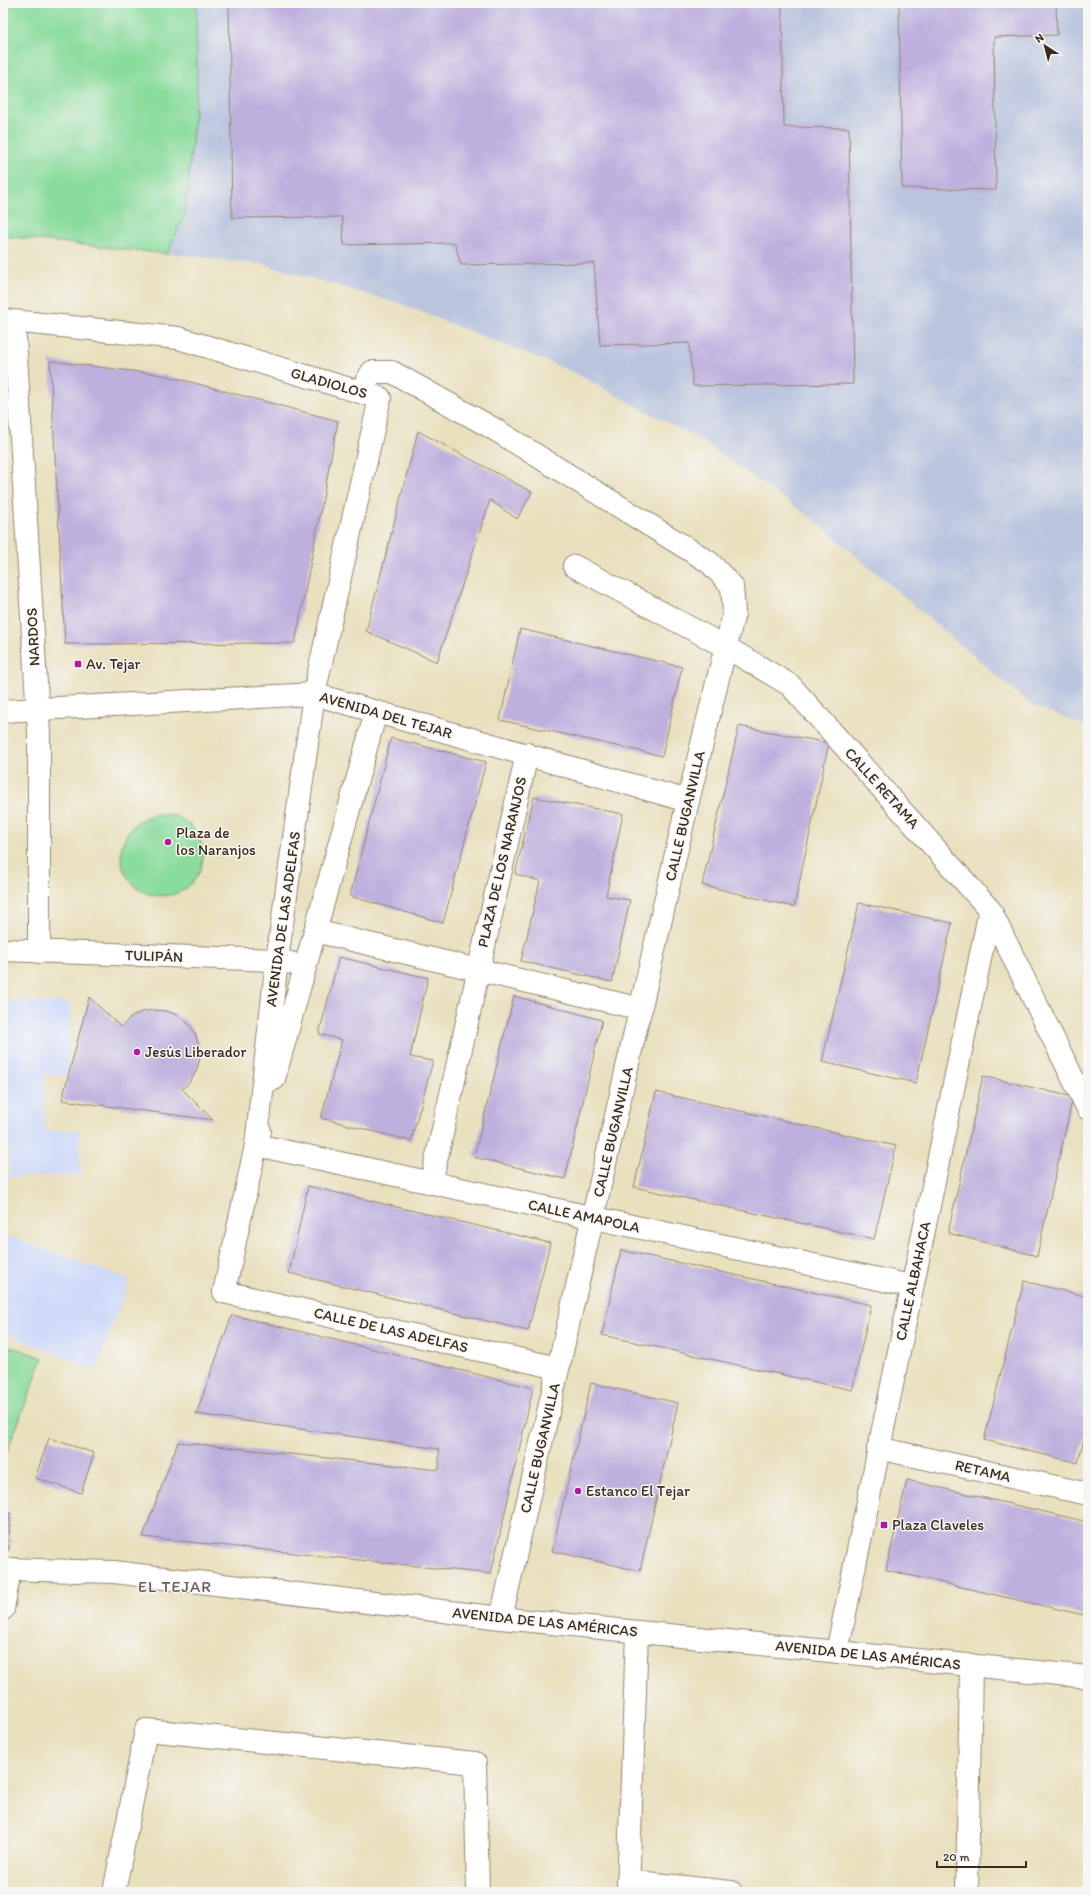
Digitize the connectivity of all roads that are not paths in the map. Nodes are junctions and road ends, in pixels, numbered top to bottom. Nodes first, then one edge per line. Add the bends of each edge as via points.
1 (8, 321) edge
2 (360, 392) junction
3 (574, 566) dead end
4 (724, 646) junction
5 (314, 694) junction
6 (37, 709) junction
7 (3, 711) edge
8 (376, 712) junction
9 (527, 754) junction
10 (688, 801) junction
11 (990, 910) junction
12 (315, 931) junction
13 (3, 950) edge
14 (40, 952) junction
15 (277, 960) junction
16 (306, 965) junction
17 (478, 970) junction
18 (641, 1009) junction
19 (1088, 1109) edge
20 (256, 1145) junction
21 (431, 1183) junction
22 (593, 1218) junction
23 (912, 1286) junction
24 (224, 1292) joint
25 (558, 1368) junction
26 (878, 1448) junction
27 (1088, 1494) edge
28 (6, 1569) edge
29 (3, 1609) edge
30 (501, 1618) junction
31 (637, 1632) junction
32 (837, 1652) junction
33 (971, 1665) junction
34 (1088, 1677) edge
35 (628, 1886) edge
36 (114, 1892) edge
37 (478, 1892) edge
38 (731, 1892) edge
39 (967, 1892) edge

1 - 2 street, GLADIOLOS via 178,338
1 - 6 street, NARDOS
2 - 4 street, CALLE BUGANVILLA via 372,372 392,372 494,430 708,562 732,586 734,612
2 - 5 street, GLADIOLOS via 380,398
3 - 4 street, CALLE RETAMA
4 - 10 street, CALLE BUGANVILLA
4 - 11 street, CALLE RETAMA via 790,685
5 - 6 street, AVENIDA DEL TEJAR
5 - 8 street, AVENIDA DEL TEJAR
5 - 15 street, AVENIDA DE LAS ADELFAS
6 - 7 street, AVENIDA DEL TEJAR
6 - 14 street, NARDOS
8 - 9 street, AVENIDA DEL TEJAR
8 - 12 street, AVENIDA DE LAS ADELFAS
9 - 10 street, AVENIDA DEL TEJAR
9 - 17 street, PLAZA DE LOS NARANJOS
10 - 18 street, CALLE BUGANVILLA
11 - 19 street, CALLE RETAMA
11 - 23 street, CALLE ALBAHACA
12 - 16 street, AVENIDA DE LAS ADELFAS
12 - 17 street
13 - 14 street, TULIPÁN
14 - 15 street, TULIPÁN
15 - 16 street, TULIPÁN
15 - 20 street, AVENIDA DE LAS ADELFAS
16 - 20 street, AVENIDA DE LAS ADELFAS
17 - 18 street
17 - 21 street, PLAZA DE LOS NARANJOS
18 - 22 street, CALLE BUGANVILLA
20 - 21 street, CALLE AMAPOLA
20 - 24 street, AVENIDA DE LAS ADELFAS
21 - 22 street, CALLE AMAPOLA
22 - 23 street, CALLE AMAPOLA
22 - 25 street, CALLE BUGANVILLA
23 - 26 street, CALLE ALBAHACA
24 - 25 street, CALLE DE LAS ADELFAS
25 - 30 street, CALLE BUGANVILLA
26 - 27 street, RETAMA
26 - 32 street, CALLE ALBAHACA
28 - 29 street
28 - 30 street, AVENIDA DE LAS AMÉRICAS via 114,1572
30 - 31 street, AVENIDA DE LAS AMÉRICAS
31 - 32 street, AVENIDA DE LAS AMÉRICAS
31 - 35 street
32 - 33 street, AVENIDA DE LAS AMÉRICAS
33 - 34 street, AVENIDA DE LAS AMÉRICAS
33 - 39 street
35 - 38 street
36 - 37 street via 146,1730 475,1763

